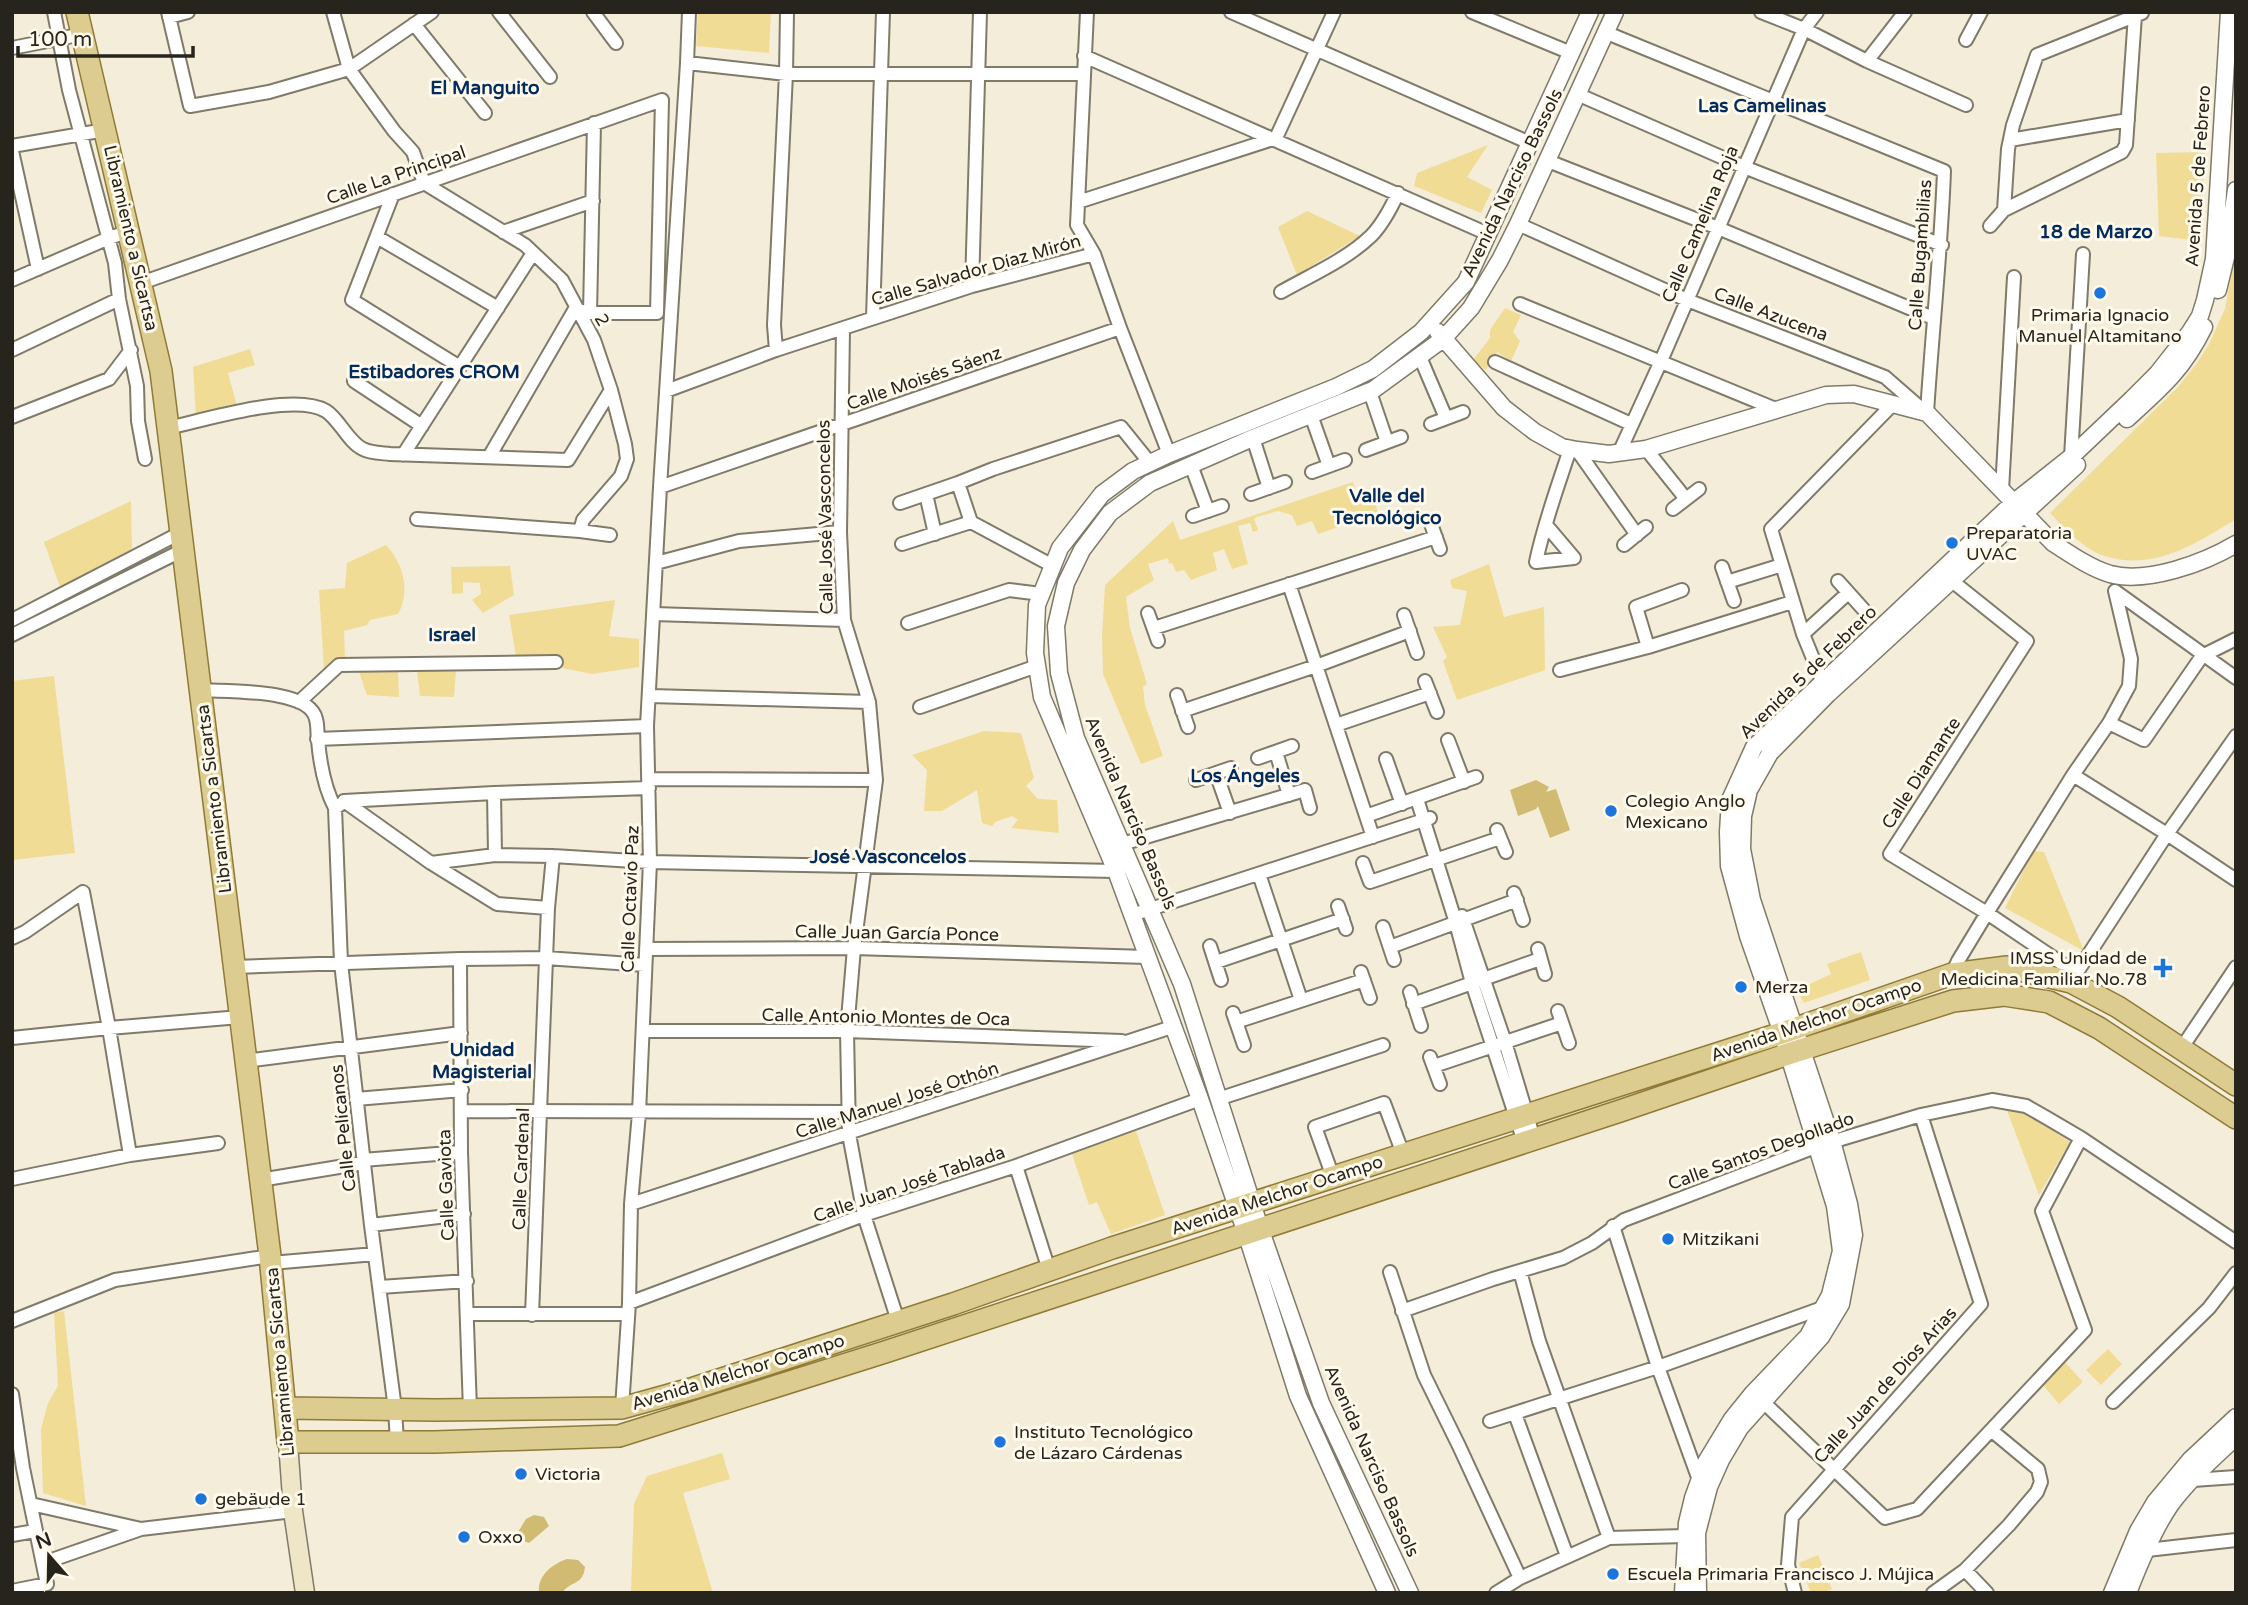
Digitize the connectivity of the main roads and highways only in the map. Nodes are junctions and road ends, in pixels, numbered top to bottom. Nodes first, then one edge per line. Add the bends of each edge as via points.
1 (80, 20) edge
2 (2236, 1085) edge
3 (2236, 1118) edge
4 (953, 1304) junction
5 (961, 1327) junction
6 (285, 1408) junction
7 (288, 1443) junction
8 (305, 1593) edge

1 - 6 main road, Libramiento a Sicartsa via 163,382
2 - 4 main road, Avenida Melchor Ocampo via 2073,977 2007,967 1952,974
3 - 5 main road, Avenida Melchor Ocampo via 2099,1028 2049,1002 2004,995 1953,1001
4 - 5 main road
4 - 6 main road, Avenida Melchor Ocampo via 622,1408
5 - 7 main road, Avenida Melchor Ocampo via 619,1436
6 - 7 main road, Libramiento a Sicartsa
7 - 8 main road, Libramiento a Sicartsa

